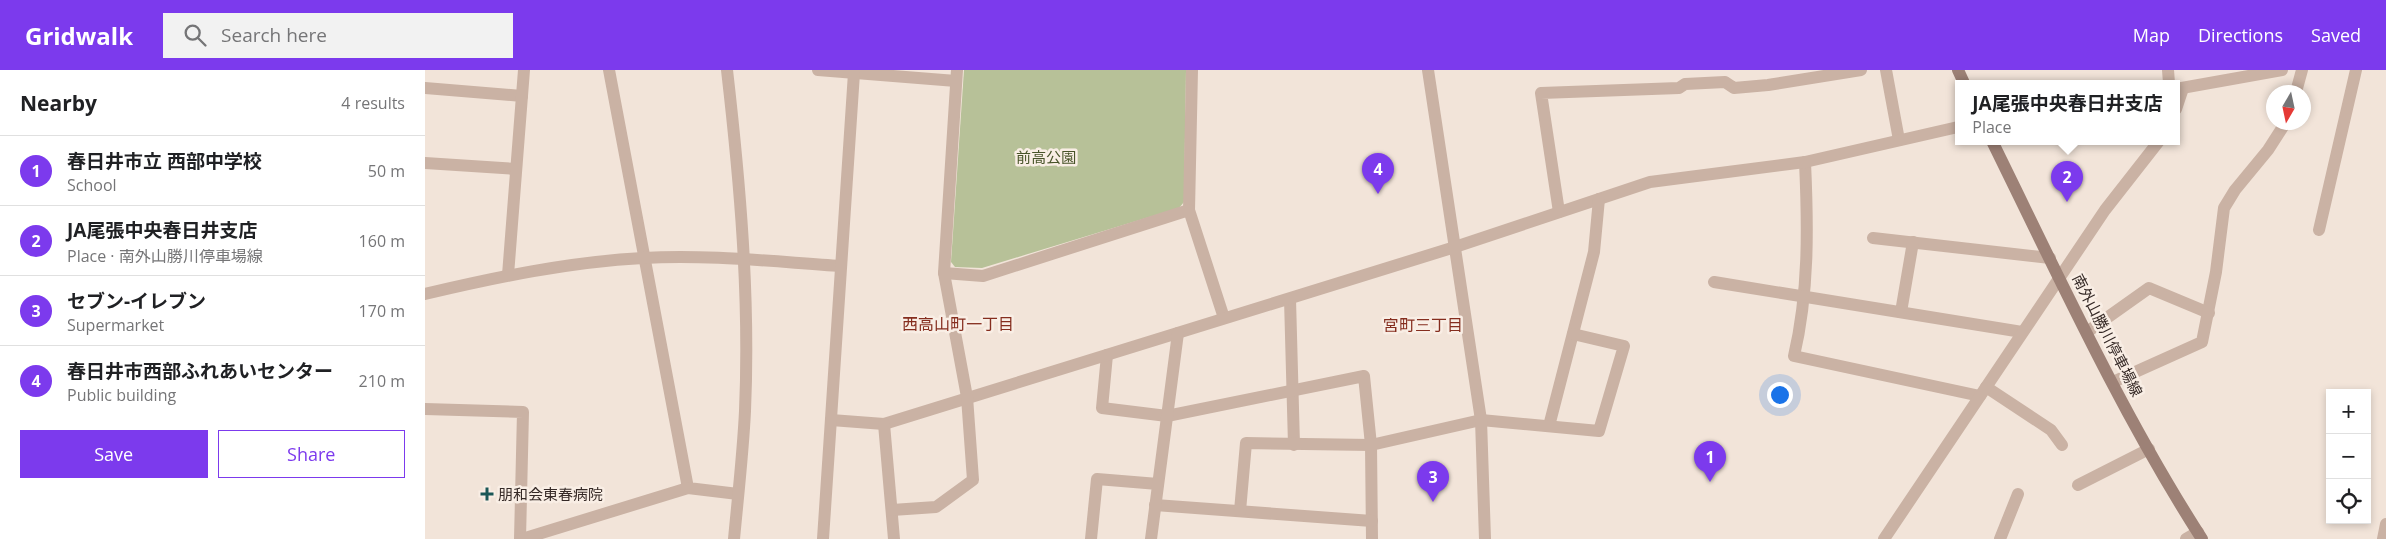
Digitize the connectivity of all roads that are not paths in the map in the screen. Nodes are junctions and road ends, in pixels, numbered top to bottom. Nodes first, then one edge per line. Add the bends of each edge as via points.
1 (524, 70) edge
2 (609, 70) edge
3 (727, 70) edge
4 (818, 70) edge
5 (1193, 70) edge
6 (1428, 70) edge
7 (1861, 70) edge
8 (1886, 70) edge
9 (2280, 70) edge
10 (2302, 70) edge
11 (2356, 70) edge
12 (854, 73) junction
13 (957, 75) edge
14 (2298, 85) edge
15 (425, 88) edge
16 (2180, 89) edge
17 (522, 96) junction
18 (1955, 128) edge
19 (2281, 130) edge
20 (1899, 140) junction
21 (1994, 145) edge
22 (2156, 145) edge
23 (1805, 162) junction
24 (425, 163) edge
25 (516, 169) junction
26 (1599, 199) junction
27 (1189, 210) junction
28 (1559, 212) junction
29 (2319, 230) dead end
30 (1873, 238) dead end
31 (1913, 242) junction
32 (1455, 247) junction
33 (645, 258) junction
34 (2050, 258) junction
35 (744, 260) junction
36 (841, 266) junction
37 (944, 273) junction
38 (507, 275) junction
39 (2061, 278) junction
40 (1714, 282) dead end
41 (425, 294) edge
42 (1803, 296) junction
43 (1290, 299) junction
44 (1901, 312) junction
45 (2209, 313) junction
46 (1223, 318) junction
47 (2022, 332) junction
48 (2087, 332) junction
49 (1178, 333) junction
50 (1573, 334) junction
51 (1107, 355) junction
52 (2113, 382) junction
53 (1294, 390) junction
54 (1983, 392) junction
55 (967, 397) junction
56 (425, 409) edge
57 (1167, 416) junction
58 (831, 420) junction
59 (1481, 420) junction
60 (885, 424) junction
61 (1549, 426) junction
62 (1294, 445) junction
63 (1371, 445) junction
64 (2062, 445) dead end
65 (2149, 449) junction
66 (1158, 484) junction
67 (2078, 485) dead end
68 (688, 488) junction
69 (738, 494) junction
70 (2018, 494) dead end
71 (1155, 505) junction
72 (892, 510) junction
73 (1240, 512) junction
74 (1372, 521) junction
75 (2386, 524) edge
76 (2200, 536) edge
77 (521, 539) edge
78 (734, 539) edge
79 (823, 539) edge
80 (894, 539) edge
81 (1091, 539) edge
82 (1151, 539) edge
83 (1372, 539) edge
84 (1485, 539) edge
85 (1884, 539) edge
86 (1999, 539) edge
87 (2186, 539) edge
88 (2383, 539) edge

1 - 17 street
2 - 33 street
3 - 35 street
4 - 12 street
5 - 27 street
6 - 32 street
7 - 28 street via 1733,88 1725,82 1685,84 1679,88 1541,93
8 - 20 street
9 - 16 street
10 - 14 street
11 - 29 street
12 - 13 street
12 - 36 street
13 - 37 street
15 - 17 street
17 - 25 street
18 - 20 street
19 - 45 street via 2224,208
20 - 23 street
21 - 34 main road, 南外山勝川停車場線
22 - 39 street via 2105,210
23 - 26 street via 1650,182
23 - 42 street via 1808,232
24 - 25 street
25 - 38 street
26 - 28 street
26 - 50 street via 1594,252
27 - 37 street via 983,276
27 - 46 street
28 - 32 street
30 - 31 street
31 - 34 street
31 - 44 street
32 - 43 street
32 - 59 street
33 - 35 street
33 - 38 street via 580,263
33 - 68 street
34 - 39 main road, 南外山勝川停車場線
35 - 36 street
35 - 69 street via 745,410
36 - 58 street
37 - 55 street
38 - 41 street
39 - 47 street
39 - 48 main road, 南外山勝川停車場線
40 - 42 street
42 - 44 street
42 - 54 street via 1794,356
43 - 46 street
43 - 53 street
44 - 47 street
45 - 48 street via 2149,288
45 - 52 street via 2202,342
46 - 49 street
47 - 54 street
48 - 52 main road, 南外山勝川停車場線
49 - 51 street
49 - 57 street
50 - 61 street
50 - 61 street via 1624,346 1599,431
51 - 55 street
51 - 57 street via 1102,408
52 - 65 main road, 南外山勝川停車場線
53 - 57 street
53 - 62 street
53 - 63 street via 1364,376
54 - 64 street via 2051,430
54 - 85 street
55 - 60 street
55 - 72 street via 973,480 936,507
56 - 77 street via 523,412
57 - 66 street
58 - 60 street
58 - 79 street
59 - 61 street
59 - 63 street
59 - 84 street
60 - 72 street
62 - 63 street
62 - 73 street via 1246,443
63 - 74 street
65 - 67 street
65 - 76 main road, 南外山勝川停車場線
66 - 71 street
66 - 81 street via 1097,479
68 - 69 street
68 - 77 street
69 - 78 street
70 - 86 street
71 - 73 street
71 - 82 street
72 - 80 street
73 - 74 street
74 - 83 street
75 - 88 street
76 - 87 street

